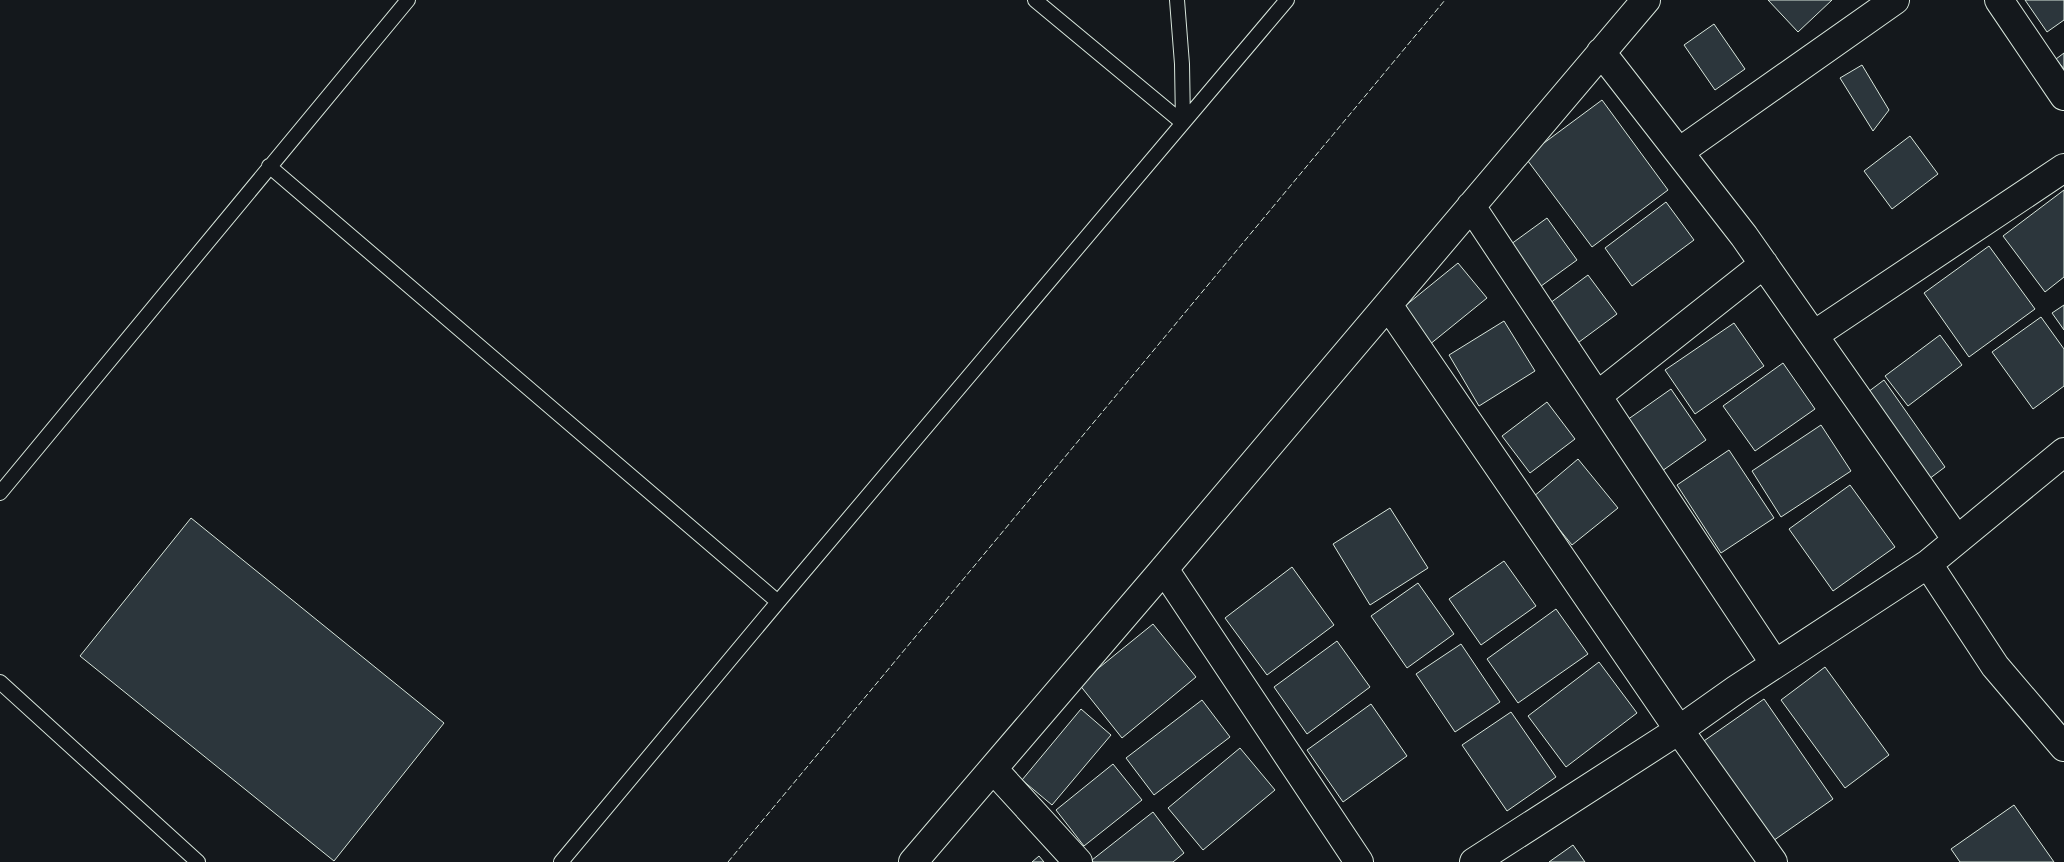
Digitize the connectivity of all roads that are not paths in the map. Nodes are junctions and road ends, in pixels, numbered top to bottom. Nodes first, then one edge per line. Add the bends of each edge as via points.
1 (408, 0) edge
2 (1035, 0) edge
3 (1177, 0) edge
4 (1287, 0) edge
5 (1646, 0) edge
6 (1895, 0) edge
7 (1999, 0) edge
8 (1601, 52) junction
9 (2064, 96) edge
10 (1183, 124) junction
11 (1679, 152) junction
12 (269, 166) junction
13 (2064, 168) edge
14 (1471, 206) junction
15 (1764, 264) junction
16 (1388, 305) junction
17 (1814, 335) junction
18 (1597, 396) junction
19 (2064, 452) edge
20 (0, 493) edge
21 (1957, 540) junction
22 (1928, 564) junction
23 (1164, 569) junction
24 (778, 602) junction
25 (1775, 664) junction
26 (0, 682) edge
27 (1679, 730) junction
28 (2064, 747) edge
29 (993, 769) junction
30 (198, 862) edge
31 (561, 862) edge
32 (913, 862) edge
33 (1078, 862) edge
34 (1359, 862) edge
35 (1474, 862) edge
36 (1773, 862) edge

1 - 12 lane
2 - 10 lane
3 - 10 lane
4 - 10 lane
5 - 8 street
6 - 11 street
7 - 9 street
8 - 11 street
8 - 14 street
10 - 24 lane
11 - 15 street
12 - 20 lane
12 - 24 lane
13 - 17 street
14 - 16 street
14 - 18 street
15 - 17 street
15 - 18 street
16 - 23 street
16 - 27 street
17 - 21 street
18 - 25 street
19 - 21 street
21 - 22 street
22 - 25 street
22 - 28 street via 1995,666
23 - 29 street
23 - 34 street
24 - 31 lane
25 - 27 street
26 - 30 lane
27 - 35 street
27 - 36 street
29 - 32 street
29 - 33 street

